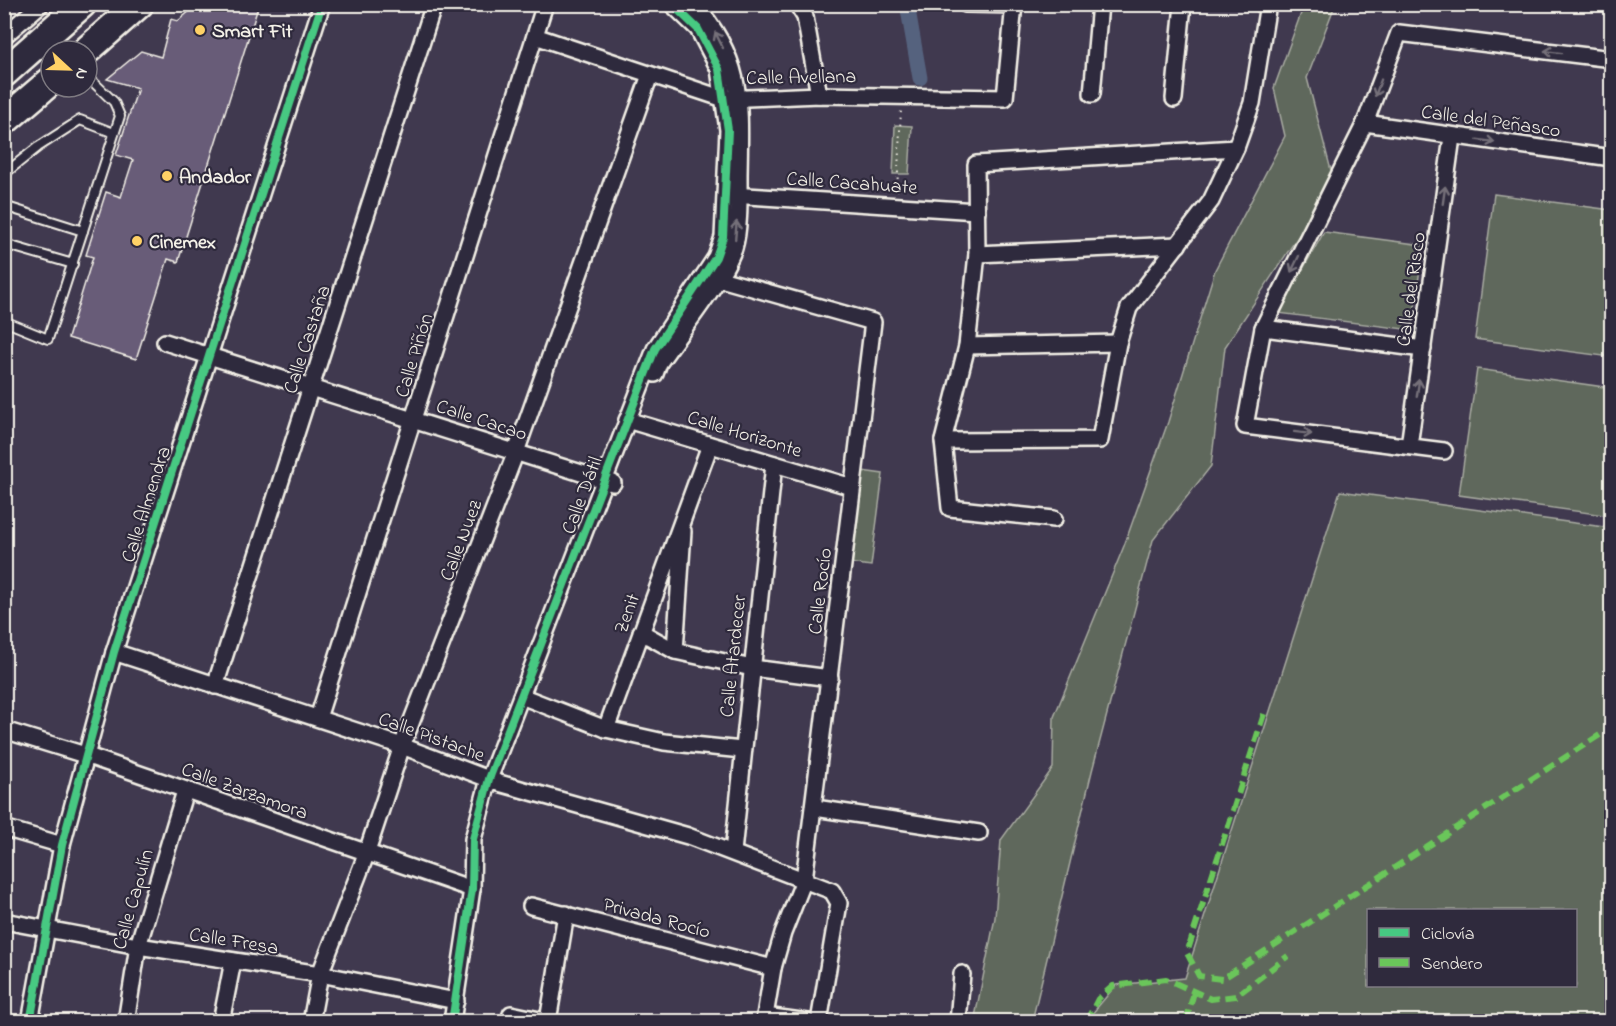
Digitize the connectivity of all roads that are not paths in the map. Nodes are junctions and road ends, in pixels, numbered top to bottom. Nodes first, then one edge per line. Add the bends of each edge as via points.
1 (41, 4) edge
2 (82, 4) edge
3 (139, 4) edge
4 (322, 4) edge
5 (434, 4) edge
6 (545, 4) edge
7 (672, 4) edge
8 (694, 4) edge
9 (797, 4) edge
10 (958, 4) edge
11 (1100, 4) edge
12 (1182, 4) edge
13 (1268, 4) edge
14 (1014, 7) edge
15 (4, 36) edge
16 (535, 36) junction
17 (99, 39) edge
18 (1611, 59) edge
19 (4, 73) edge
20 (650, 75) junction
21 (99, 88) edge
22 (39, 91) edge
23 (1092, 94) dead end
24 (819, 95) junction
25 (740, 98) junction
26 (724, 99) junction
27 (1174, 99) dead end
28 (4, 121) edge
29 (1365, 123) junction
30 (114, 132) junction
31 (1452, 137) junction
32 (1236, 148) junction
33 (1611, 158) edge
34 (4, 174) edge
35 (732, 195) junction
36 (4, 206) edge
37 (977, 211) junction
38 (83, 231) junction
39 (4, 244) edge
40 (1178, 245) junction
41 (977, 254) junction
42 (73, 264) junction
43 (717, 278) junction
44 (4, 321) edge
45 (1263, 328) junction
46 (165, 342) dead end
47 (1118, 343) junction
48 (967, 346) junction
49 (1423, 349) junction
50 (211, 356) junction
51 (313, 387) junction
52 (415, 419) junction
53 (632, 421) junction
54 (943, 441) junction
55 (710, 445) junction
56 (1409, 446) junction
57 (1444, 451) dead end
58 (516, 452) junction
59 (774, 464) junction
60 (608, 482) junction
61 (852, 487) junction
62 (685, 510) junction
63 (1054, 519) dead end
64 (641, 632) junction
65 (675, 651) junction
66 (114, 652) junction
67 (752, 668) junction
68 (830, 678) junction
69 (215, 686) junction
70 (525, 698) junction
71 (318, 718) junction
72 (606, 729) junction
73 (4, 730) edge
74 (402, 746) junction
75 (742, 750) junction
76 (85, 755) junction
77 (494, 781) junction
78 (185, 790) junction
79 (815, 808) junction
80 (4, 828) edge
81 (979, 833) dead end
82 (62, 845) junction
83 (733, 852) junction
84 (366, 855) junction
85 (804, 880) junction
86 (472, 889) junction
87 (531, 906) dead end
88 (566, 915) junction
89 (4, 921) edge
90 (46, 930) junction
91 (138, 946) junction
92 (233, 961) junction
93 (773, 968) junction
94 (320, 974) junction
95 (962, 974) dead end
96 (456, 1001) junction
97 (511, 1014) dead end
98 (765, 1019) edge
99 (549, 1021) edge
100 (30, 1022) edge
101 (126, 1022) edge
102 (221, 1022) edge
103 (311, 1022) edge
104 (452, 1022) edge
105 (808, 1022) edge
106 (819, 1022) edge
107 (958, 1022) edge

1 - 15 street
2 - 19 highway
3 - 17 highway
4 - 50 street, Calle Almendra
5 - 51 street, Calle Castaña
6 - 16 street, Calle Piñón
7 - 26 street, Calle Dátil via 698,29 719,69
25 -> 8 street, Calle Dátil via 733,68 711,23
9 - 24 street via 805,17
10 - 14 lane via 964,8
11 - 23 street
12 - 27 street
13 - 32 street via 1252,102
14 - 24 street, Calle Avellana via 1005,98
16 - 20 street, Calle Avellana
16 - 52 street, Calle Piñón
18 -> 29 street via 1399,33
20 - 26 street, Calle Avellana
20 - 58 street, Calle Nuez
21 - 30 lane via 114,102 120,116
22 - 28 highway
24 - 25 street, Calle Avellana
25 - 26 street, Calle Avellana
25 - 35 street, Calle Dátil
26 - 35 street, Calle Dátil
29 - 31 street, Calle del Peñasco
29 -> 45 street
30 - 34 lane via 80,120
30 - 38 lane
31 -> 33 street, Calle del Peñasco
49 -> 31 street, Calle del Risco
32 - 37 street via 976,164
32 - 40 street via 1211,201
35 - 37 street, Calle Cacahuate
43 -> 35 street, Calle Dátil via 734,247
35 - 53 street, Calle Dátil via 716,258 655,350
36 - 38 lane
37 - 41 street
38 - 42 lane
39 - 42 lane
40 - 41 street
40 - 47 street via 1129,308
41 - 48 street
42 - 44 lane via 48,339
43 - 53 street, Calle Dátil via 659,363
43 - 61 street, Calle Rocío via 873,322
45 - 49 street
45 -> 56 street via 1245,426
46 - 50 street, Calle Cacao
47 - 48 street
47 - 54 street via 1100,440
48 - 54 street
56 -> 49 street, Calle del Risco
50 - 51 street, Calle Cacao
50 - 66 street, Calle Almendra
51 - 52 street, Calle Cacao
51 - 69 street, Calle Castaña
52 - 58 street, Calle Cacao
52 - 71 street, Calle Piñón
53 - 55 street, Calle Horizonte
53 - 60 street, Calle Dátil
54 - 63 street via 950,508
55 - 59 street, Calle Horizonte
55 - 62 street, Zenit
56 - 57 street
58 - 60 street, Calle Cacao
58 - 74 street, Calle Nuez
59 - 61 street, Calle Horizonte
59 - 67 street, Calle Atardecer
60 - 70 street, Calle Dátil
61 - 68 street, Calle Rocío
62 - 64 street, Zenit
62 - 65 street, Zenit
64 - 65 street
64 - 72 street, Zenit
65 - 67 street
66 - 69 street, Calle Pistache
66 - 76 street, Calle Almendra
67 - 68 street
67 - 75 street, Calle Atardecer
68 - 79 street, Calle Rocío
69 - 71 street, Calle Pistache
70 - 72 street
70 - 77 street, Calle Dátil
71 - 74 street, Calle Pistache
72 - 75 street via 663,742
73 - 76 street, Calle Zarzamora
74 - 77 street, Calle Pistache
74 - 84 street, Calle Nuez
75 - 83 street, Calle Atardecer
76 - 78 street, Calle Zarzamora
76 - 82 street, Calle Almendra
77 - 83 street, Calle Pistache
77 - 86 street, Calle Dátil via 473,839
78 - 84 street, Calle Zarzamora
78 - 91 street, Calle Capulín
79 - 81 street
79 - 85 street, Calle Rocío
80 - 82 street
82 - 90 street, Calle Almendra
83 - 85 street, Calle Pistache
84 - 86 street, Calle Zarzamora
84 - 94 street, Calle Nuez
85 - 93 street, Calle Rocío
85 - 106 street, Calle Pistache via 832,891 840,903
86 - 96 street, Calle Dátil
87 - 88 street, Privada Rocío
88 - 93 street, Privada Rocío
88 - 99 street
89 - 90 street, Calle Fresa
90 - 91 street, Calle Fresa
90 - 100 street, Calle Almendra
91 - 92 street, Calle Fresa
91 - 101 street, Calle Capulín
92 - 94 street, Calle Fresa
92 - 102 street
93 - 98 street, Calle Rocío
94 - 96 street, Calle Fresa
94 - 103 street, Calle Nuez
95 - 107 street
96 - 104 street, Calle Dátil
97 - 99 street
98 - 105 street

